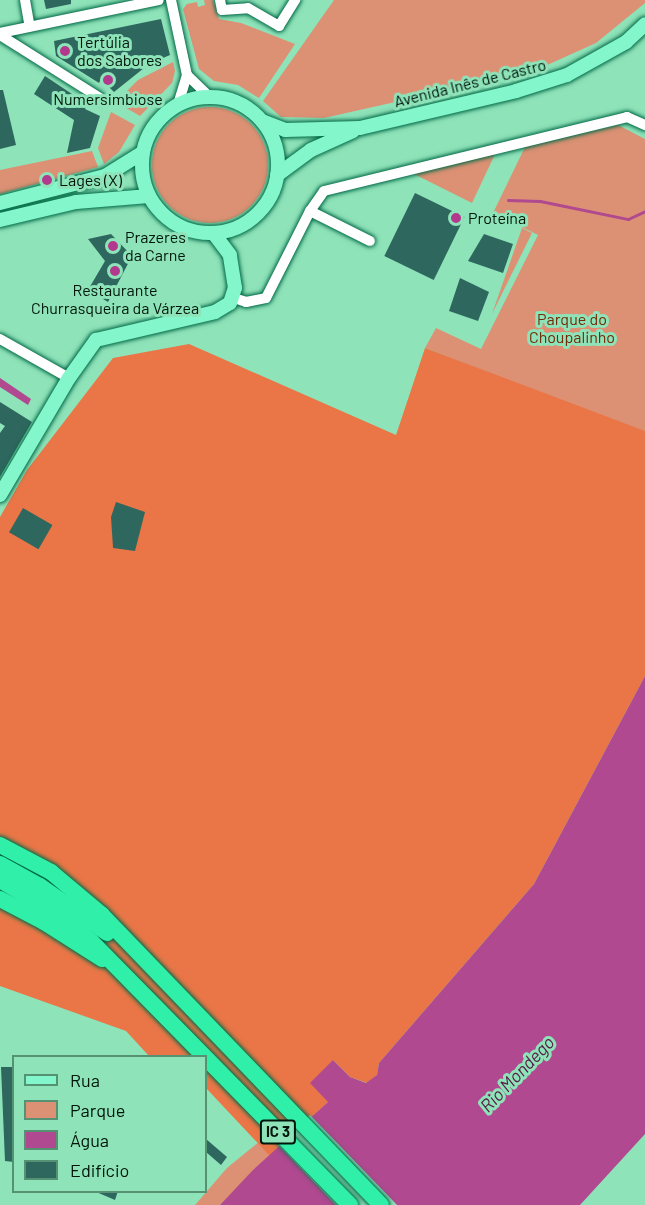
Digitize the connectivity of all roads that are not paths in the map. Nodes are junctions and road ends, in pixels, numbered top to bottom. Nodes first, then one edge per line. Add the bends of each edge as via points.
1 (25, 0) edge
2 (159, 0) edge
3 (171, 0) edge
4 (220, 0) edge
5 (295, 0) edge
6 (645, 24) edge
7 (30, 27) junction
8 (0, 34) edge
9 (188, 75) junction
10 (210, 97) junction
11 (100, 98) dead end
12 (178, 104) junction
13 (262, 121) junction
14 (645, 125) edge
15 (360, 128) junction
16 (142, 153) junction
17 (277, 175) junction
18 (149, 196) junction
19 (0, 203) edge
20 (310, 211) junction
21 (0, 220) edge
22 (238, 228) junction
23 (214, 234) junction
24 (370, 241) dead end
25 (230, 255) junction
26 (234, 298) junction
27 (0, 339) edge
28 (69, 378) junction
29 (0, 495) edge
30 (0, 845) edge
31 (0, 864) edge
32 (0, 880) edge
33 (0, 899) edge
34 (131, 948) junction
35 (116, 966) junction
36 (203, 1055) edge
37 (207, 1059) edge
38 (350, 1205) edge
39 (381, 1205) edge

1 - 7 street
2 - 7 street
3 - 9 street
4 - 5 street via 222,10 248,8 279,26
6 - 15 main road, Avenida Inês de Castro via 626,42 567,75
7 - 8 street
8 - 11 street
9 - 10 street
9 - 12 street
10 - 12 main road
10 - 13 main road via 240,105
12 - 16 main road via 159,119
13 - 15 main road, Avenida Inês de Castro via 285,130
13 - 17 main road via 275,146
14 - 20 street via 627,117 335,186 317,197
15 - 17 main road, Avenida Inês de Castro via 311,150
16 - 18 main road via 142,175
16 - 19 main road via 105,176
17 - 22 main road via 268,201
18 - 21 main road via 76,202
18 - 23 main road via 171,222 199,233
20 - 24 street
20 - 26 street via 266,298 246,302
22 - 23 main road
22 - 25 main road
23 - 25 main road
25 - 26 main road
26 - 28 main road via 214,312 96,340
27 - 28 street
28 - 29 main road
30 - 34 highway, IC 3 via 51,872 102,915
31 - 34 highway, IC 3 via 73,907
32 - 35 highway, IC 3 via 68,922
33 - 35 highway, IC 3
34 - 39 highway, IC 3
35 - 36 highway, IC 3
37 - 38 highway, IC 3

